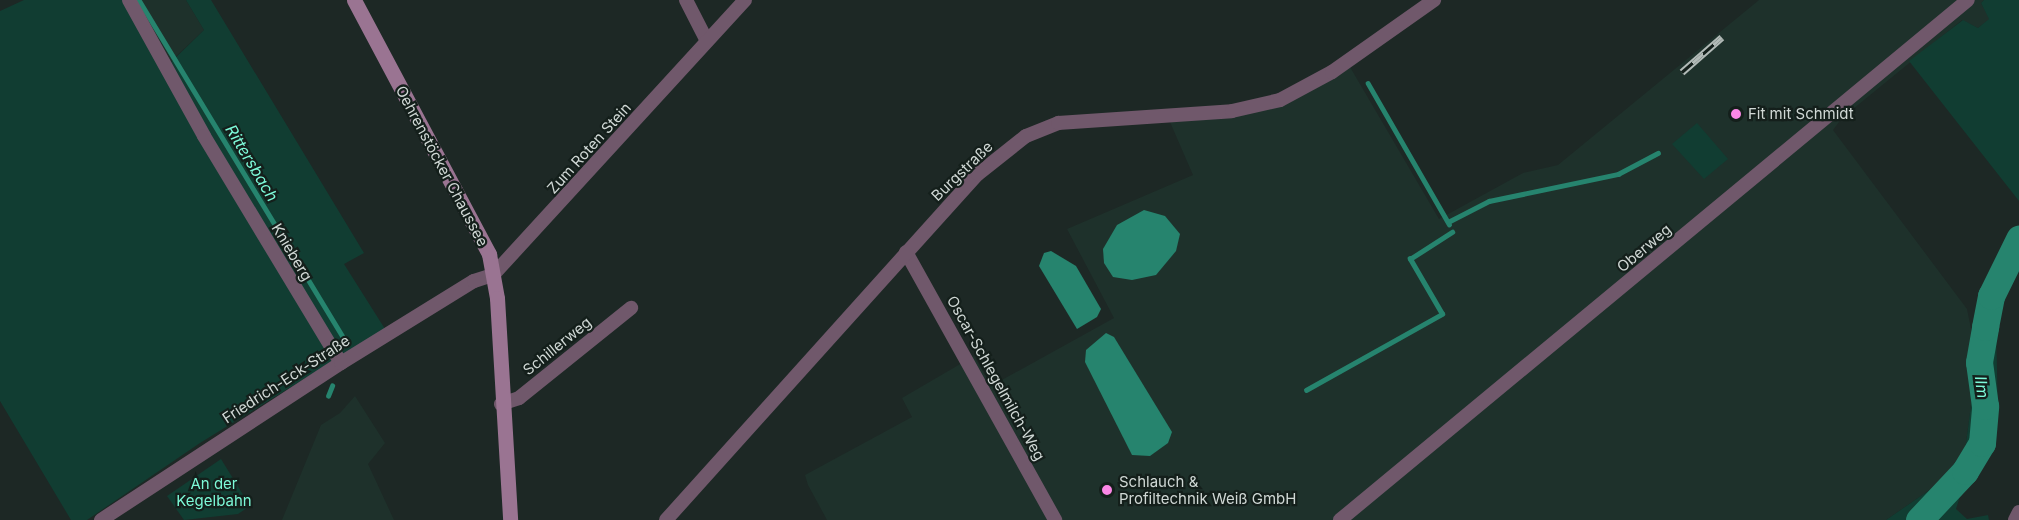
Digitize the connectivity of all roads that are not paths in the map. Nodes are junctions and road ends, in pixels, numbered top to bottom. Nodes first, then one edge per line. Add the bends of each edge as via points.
1 (129, 0) edge
2 (354, 0) edge
3 (686, 0) edge
4 (745, 0) edge
5 (1434, 0) edge
6 (1968, 0) edge
7 (707, 41) junction
8 (906, 252) junction
9 (494, 275) junction
10 (631, 308) dead end
11 (341, 363) junction
12 (501, 404) junction
13 (2019, 512) edge
14 (101, 520) edge
15 (510, 520) edge
16 (666, 520) edge
17 (1055, 520) edge
18 (1340, 520) edge
19 (2015, 520) edge

1 - 11 street, Knieberg via 204,136
2 - 9 street, Oehrenstöcker Chaussee via 489,254
3 - 7 street
4 - 7 street, Zum Roten Stein
5 - 8 street, Burgstraße via 1304,90 1280,100 1232,111 1041,128 978,174
6 - 18 street, Oberweg
7 - 9 street, Zum Roten Stein
8 - 16 street, Burgstraße
8 - 17 street, Oscar-Schlegelmilch-Weg
9 - 11 street, Friedrich-Eck-Straße via 474,280
9 - 12 street, Oehrenstöcker Chaussee
10 - 12 street, Schillerweg via 519,398
11 - 14 street, Friedrich-Eck-Straße
12 - 15 street, Oehrenstöcker Chaussee
13 - 19 street

